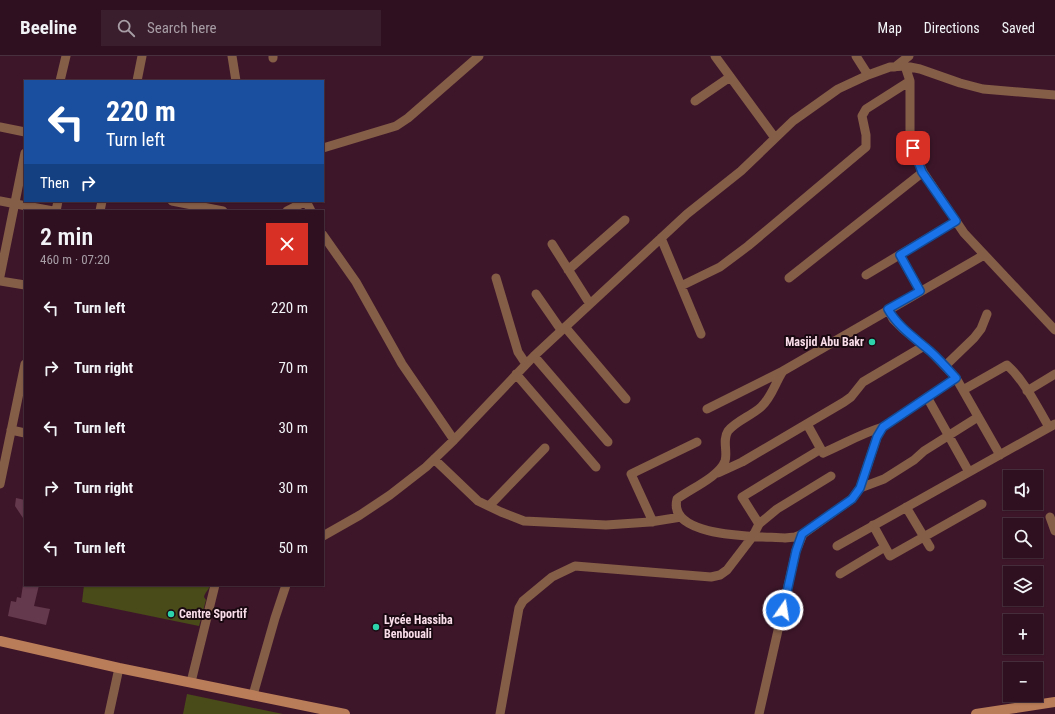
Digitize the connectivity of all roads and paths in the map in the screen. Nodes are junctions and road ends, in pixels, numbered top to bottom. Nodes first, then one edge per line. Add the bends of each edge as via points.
1 (66, 56) edge
2 (142, 56) edge
3 (232, 56) edge
4 (479, 56) edge
5 (715, 56) edge
6 (856, 56) edge
7 (909, 56) edge
8 (905, 66) junction
9 (895, 67) junction
10 (868, 75) junction
11 (730, 76) junction
12 (60, 80) edge
13 (136, 80) edge
14 (236, 80) edge
15 (910, 81) junction
16 (1055, 95) edge
17 (695, 101) dead end
18 (0, 127) edge
19 (24, 132) edge
20 (775, 138) junction
21 (324, 148) edge
22 (24, 158) edge
23 (922, 172) junction
24 (0, 201) edge
25 (177, 202) edge
26 (304, 202) edge
27 (15, 204) junction
28 (48, 210) edge
29 (218, 210) edge
30 (290, 210) edge
31 (625, 220) dead end
32 (956, 221) junction
33 (324, 236) edge
34 (661, 238) junction
35 (552, 244) dead end
36 (900, 255) junction
37 (984, 255) junction
38 (568, 270) junction
39 (866, 275) dead end
40 (0, 276) edge
41 (496, 278) dead end
42 (789, 278) dead end
43 (0, 281) edge
44 (24, 285) edge
45 (682, 286) junction
46 (920, 291) junction
47 (536, 294) dead end
48 (590, 304) junction
49 (888, 309) junction
50 (987, 314) dead end
51 (563, 329) junction
52 (1055, 330) edge
53 (701, 334) dead end
54 (924, 346) junction
55 (534, 356) junction
56 (526, 364) junction
57 (945, 366) junction
58 (783, 371) junction
59 (24, 373) edge
60 (516, 374) junction
61 (1055, 374) edge
62 (956, 378) junction
63 (963, 390) junction
64 (1027, 391) junction
65 (927, 397) junction
66 (626, 399) dead end
67 (707, 409) dead end
68 (978, 417) junction
69 (806, 424) junction
70 (1052, 426) edge
71 (883, 427) junction
72 (11, 430) junction
73 (24, 433) edge
74 (949, 436) junction
75 (454, 440) junction
76 (608, 442) dead end
77 (697, 442) dead end
78 (546, 448) dead end
79 (4, 449) edge
80 (821, 449) junction
81 (1000, 455) junction
82 (434, 459) junction
83 (596, 467) dead end
84 (969, 472) junction
85 (831, 476) dead end
86 (710, 478) junction
87 (0, 484) edge
88 (860, 488) junction
89 (982, 504) dead end
90 (489, 506) junction
91 (906, 507) junction
92 (1050, 517) dead end
93 (681, 518) junction
94 (653, 522) junction
95 (759, 524) junction
96 (873, 526) junction
97 (1055, 531) edge
98 (802, 534) junction
99 (324, 535) edge
100 (753, 536) junction
101 (924, 537) junction
102 (837, 546) dead end
103 (885, 547) junction
104 (930, 547) dead end
105 (840, 574) dead end
106 (215, 586) edge
107 (286, 586) edge
108 (0, 641) edge
109 (119, 668) junction
110 (191, 682) junction
111 (253, 695) junction
112 (1055, 702) edge
113 (109, 714) edge
114 (345, 714) edge
115 (500, 714) edge
116 (759, 714) edge
117 (976, 714) edge

1 - 12 street
2 - 13 street
3 - 14 street
4 - 21 street via 396,126
5 - 11 street
6 - 10 street
7 - 9 street
8 - 9 street
8 - 15 street
8 - 16 street via 983,89
9 - 10 street
10 - 20 street via 816,103
11 - 17 street
11 - 20 street
15 - 23 street via 910,135
15 - 45 street via 866,109 862,116 866,147 748,246 720,267
18 - 19 street
20 - 34 street via 741,171
22 - 27 street
23 - 32 street
23 - 42 street
24 - 27 street
25 - 29 street
26 - 30 street
27 - 28 street
27 - 40 street
31 - 38 street
32 - 36 street
32 - 37 street
33 - 75 street via 356,282 402,364
34 - 45 street
34 - 48 street
35 - 38 street
36 - 39 street
36 - 46 street
37 - 46 street
37 - 52 street
38 - 48 street
41 - 56 street via 518,352
43 - 44 street
45 - 53 street
46 - 49 street
47 - 51 street
48 - 51 street
49 - 54 street via 893,319
49 - 58 street
50 - 57 street via 981,330
51 - 55 street
51 - 66 street
54 - 57 street
54 - 69 street via 863,382 851,397
55 - 56 street
55 - 76 street
56 - 60 street
57 - 62 street
58 - 67 street
58 - 86 street via 767,401 729,431 725,438 725,460 721,468
59 - 72 street
60 - 75 street
60 - 83 street
61 - 64 street
62 - 63 street
62 - 65 street
63 - 64 street via 1007,365
63 - 68 street
64 - 70 street
65 - 71 street
65 - 74 street
68 - 74 street
68 - 81 street
69 - 80 street
69 - 86 street
70 - 81 street
71 - 80 street via 865,432 823,453
71 - 88 street via 877,437
72 - 73 street
72 - 79 street
74 - 84 street
74 - 88 street via 884,478
75 - 82 street
77 - 94 street via 631,474
78 - 90 street
79 - 87 street
80 - 95 street via 742,497
81 - 84 street
82 - 90 street via 478,501
82 - 99 street via 360,516
84 - 91 street
85 - 95 street via 777,509
86 - 93 street via 677,500 676,506
88 - 98 street via 852,499
89 - 101 street
90 - 94 street via 524,520 606,525
91 - 96 street
91 - 101 street
92 - 97 street
93 - 94 street
93 - 100 street via 692,526 713,533
95 - 100 street
96 - 102 street
96 - 103 street
98 - 100 street via 785,538
98 - 116 street
100 - 115 street via 727,570 711,577 575,566 552,577 519,608
101 - 103 street via 890,556
101 - 104 street
103 - 105 street
106 - 110 street
107 - 111 street
108 - 109 street
109 - 110 street
109 - 113 street
110 - 111 street
111 - 114 street
112 - 117 street

